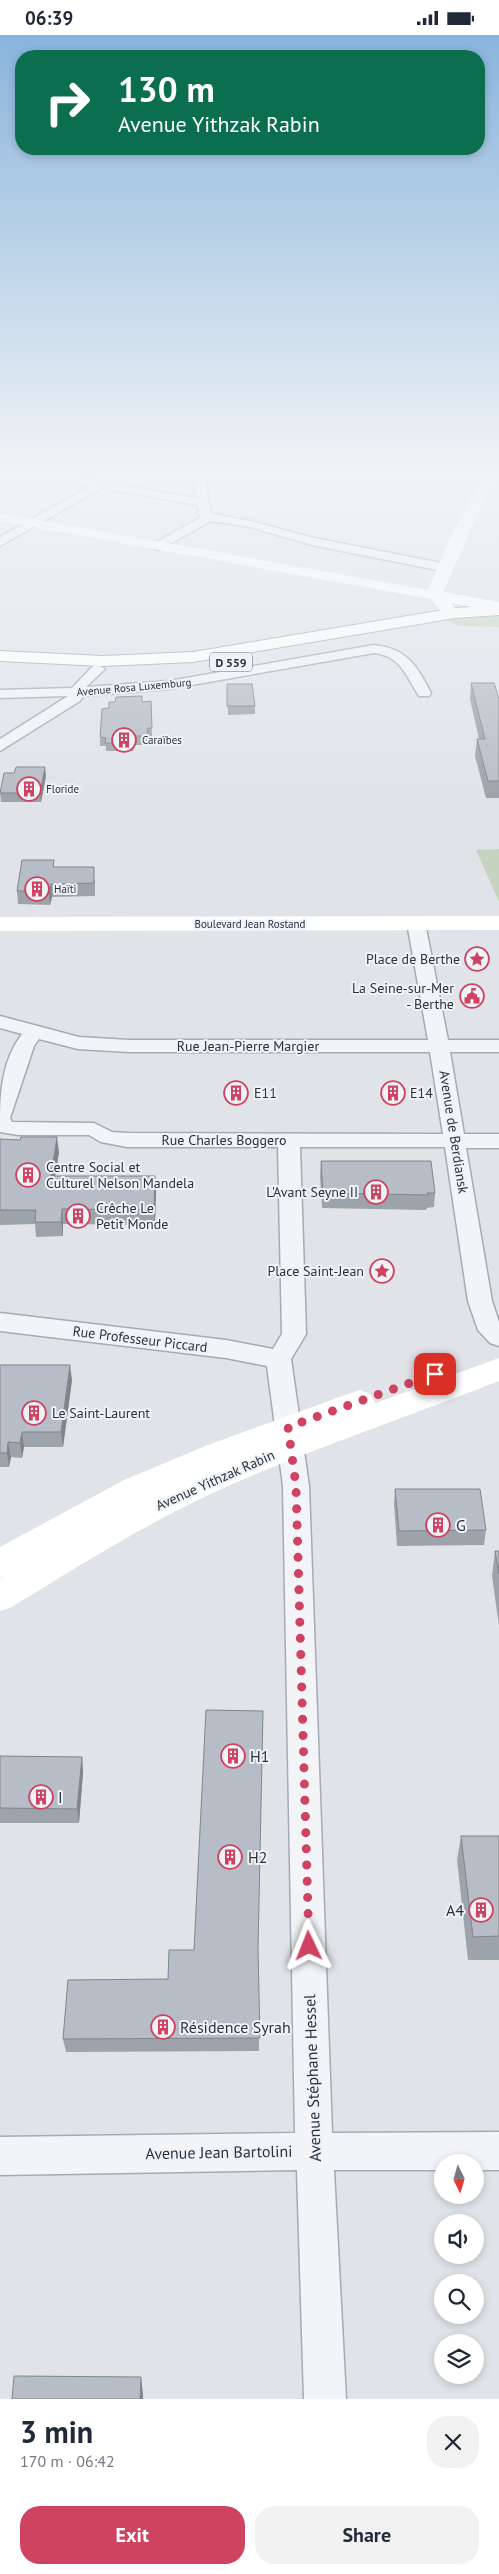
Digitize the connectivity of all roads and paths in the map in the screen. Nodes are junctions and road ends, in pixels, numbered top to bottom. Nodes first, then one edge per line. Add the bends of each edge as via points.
1 (340, 578) edge
2 (442, 578) edge
3 (499, 609) edge
4 (452, 614) junction
5 (0, 655) edge
6 (0, 664) edge
7 (72, 668) junction
8 (98, 669) junction
9 (79, 689) junction
10 (424, 693) dead end
11 (0, 695) edge
12 (0, 747) edge
13 (416, 923) junction
14 (499, 923) edge
15 (0, 924) edge
16 (0, 1021) edge
17 (34, 1032) junction
18 (439, 1046) junction
19 (499, 1046) edge
20 (0, 1118) edge
21 (289, 1141) junction
22 (455, 1141) junction
23 (499, 1141) edge
24 (0, 1322) edge
25 (499, 1337) edge
26 (499, 1352) edge
27 (279, 1359) junction
28 (499, 1369) edge
29 (289, 1437) junction
30 (0, 1564) edge
31 (0, 1597) edge
32 (499, 2151) edge
33 (314, 2152) junction
34 (0, 2156) edge
35 (325, 2399) edge

1 - 4 main road via 377,585
2 - 4 main road via 436,589
3 - 4 main road
3 - 4 main road via 473,604
4 - 5 main road, D 559 via 201,656 103,661
4 - 8 main road, D 559 via 428,629 366,642 208,665
6 - 7 main road, D 559
7 - 8 main road, D 559
7 - 9 street
8 - 9 street
9 - 10 street, Avenue Rosa Luxemburg via 198,681 388,649 411,668
9 - 11 street, Avenue Rosa Luxemburg
9 - 12 street via 68,702
13 - 14 main road, Boulevard Jean Rostand
13 - 15 main road, Boulevard Jean Rostand
13 - 18 street, Avenue de Berdiansk
16 - 17 street, Rue Jean-Pierre Margier
17 - 18 street, Rue Jean-Pierre Margier via 78,1043 129,1047
17 - 20 street, Rue Charles Boggero via 24,1045
18 - 19 street, Rue Jean-Pierre Margier
18 - 22 street, Avenue de Berdiansk
20 - 21 street, Rue Charles Boggero via 4,1127 94,1129 111,1139
21 - 22 street, Rue Charles Boggero
21 - 27 street via 294,1334
22 - 23 street, Rue Charles Boggero
22 - 25 street, Avenue de Berdiansk via 480,1301 487,1324
24 - 27 street, Rue Professeur Piccard
26 - 29 main road, Avenue Yithzak Rabin
27 - 29 street, Avenue Stéphane Hessel
28 - 29 main road, Avenue Yithzak Rabin
29 - 30 main road, Avenue Yithzak Rabin via 227,1450 135,1489
29 - 31 main road, Avenue Yithzak Rabin via 89,1543
29 - 33 street, Avenue Stéphane Hessel via 296,1486
32 - 33 street, Avenue Jean Bartolini
33 - 34 street, Avenue Jean Bartolini
33 - 35 street, Avenue Stéphane Hessel

